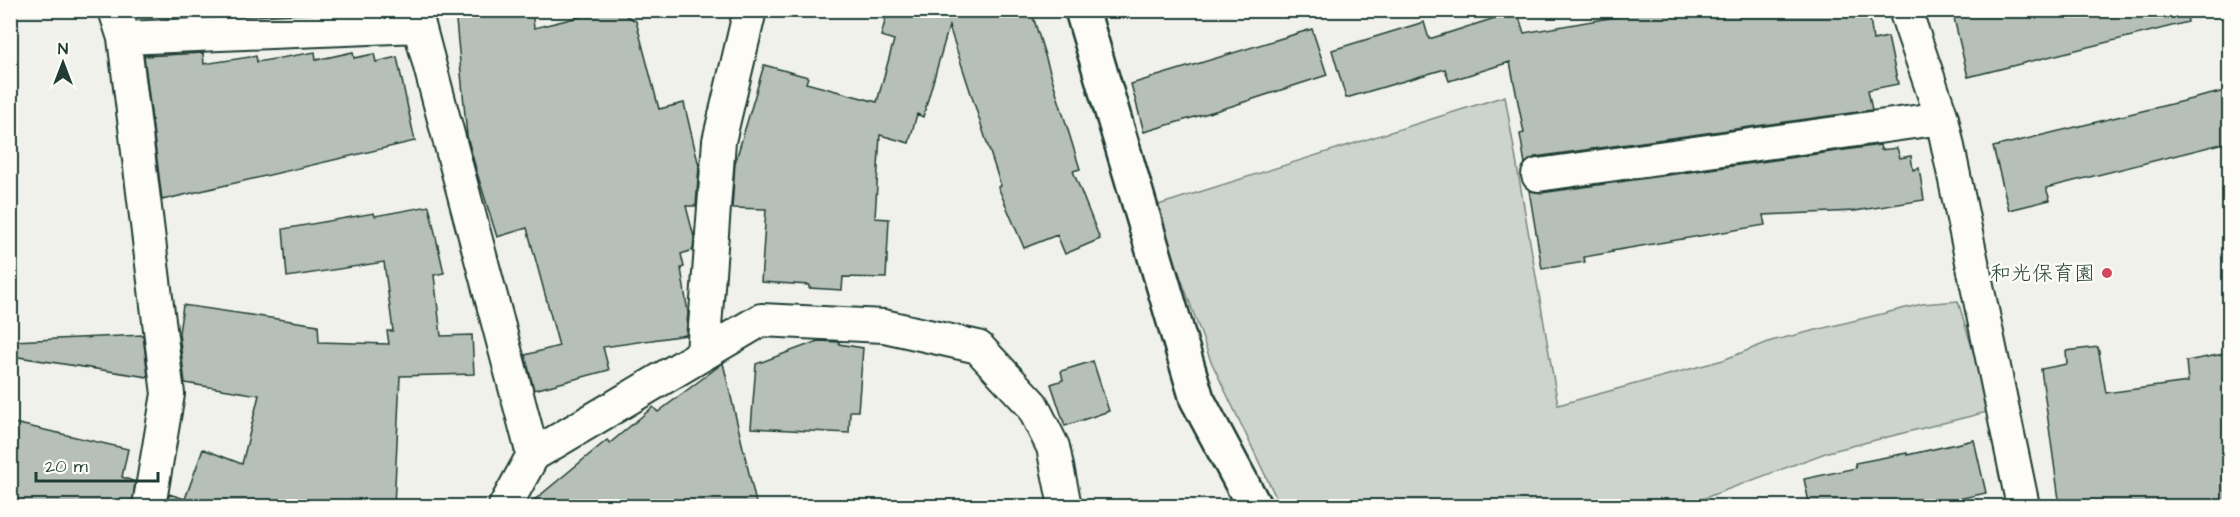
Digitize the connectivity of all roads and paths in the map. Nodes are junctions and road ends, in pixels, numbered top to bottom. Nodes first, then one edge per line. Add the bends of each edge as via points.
1 (750, 10) edge
2 (1082, 10) edge
3 (1905, 10) edge
4 (417, 18) edge
5 (120, 24) edge
6 (1942, 118) junction
7 (1538, 175) dead end
8 (703, 353) junction
9 (533, 455) junction
10 (519, 499) edge
11 (149, 507) edge
12 (1065, 507) edge
13 (1254, 507) edge
14 (2023, 507) edge

1 - 8 street via 719,141
2 - 13 street via 1197,399
3 - 6 street
4 - 5 street
4 - 9 street
5 - 11 street via 168,394
6 - 7 street
6 - 14 street
8 - 9 street
8 - 12 street via 760,320 884,326 978,347 1032,405 1053,447
9 - 10 street

